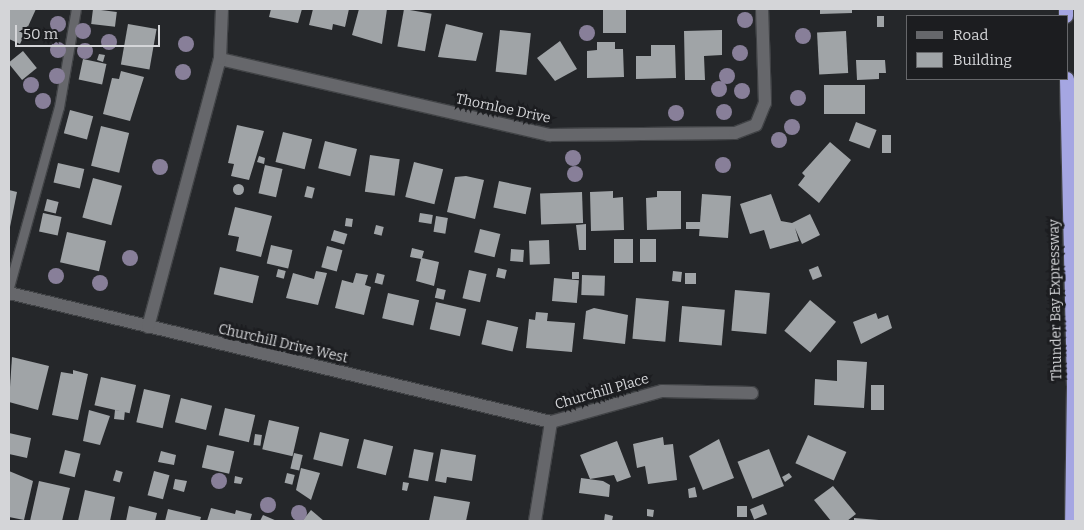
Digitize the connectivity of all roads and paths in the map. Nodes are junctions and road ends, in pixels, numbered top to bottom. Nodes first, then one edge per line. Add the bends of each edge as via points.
1 (76, 9) edge
2 (222, 9) edge
3 (762, 9) edge
4 (220, 59) junction
5 (1067, 80) edge
6 (9, 287) edge
7 (9, 293) edge
8 (148, 327) junction
9 (752, 393) dead end
10 (551, 422) junction
11 (534, 521) edge
12 (1072, 521) edge

1 - 6 lane via 59,107
2 - 4 street
3 - 4 street, Thornloe Drive via 765,103 756,125 735,133 549,135
4 - 8 street
5 - 12 highway, Thunder Bay Expressway via 1074,386
7 - 8 street, Churchill Drive West
8 - 10 street, Churchill Drive West
9 - 10 street, Churchill Place via 662,391
10 - 11 street

